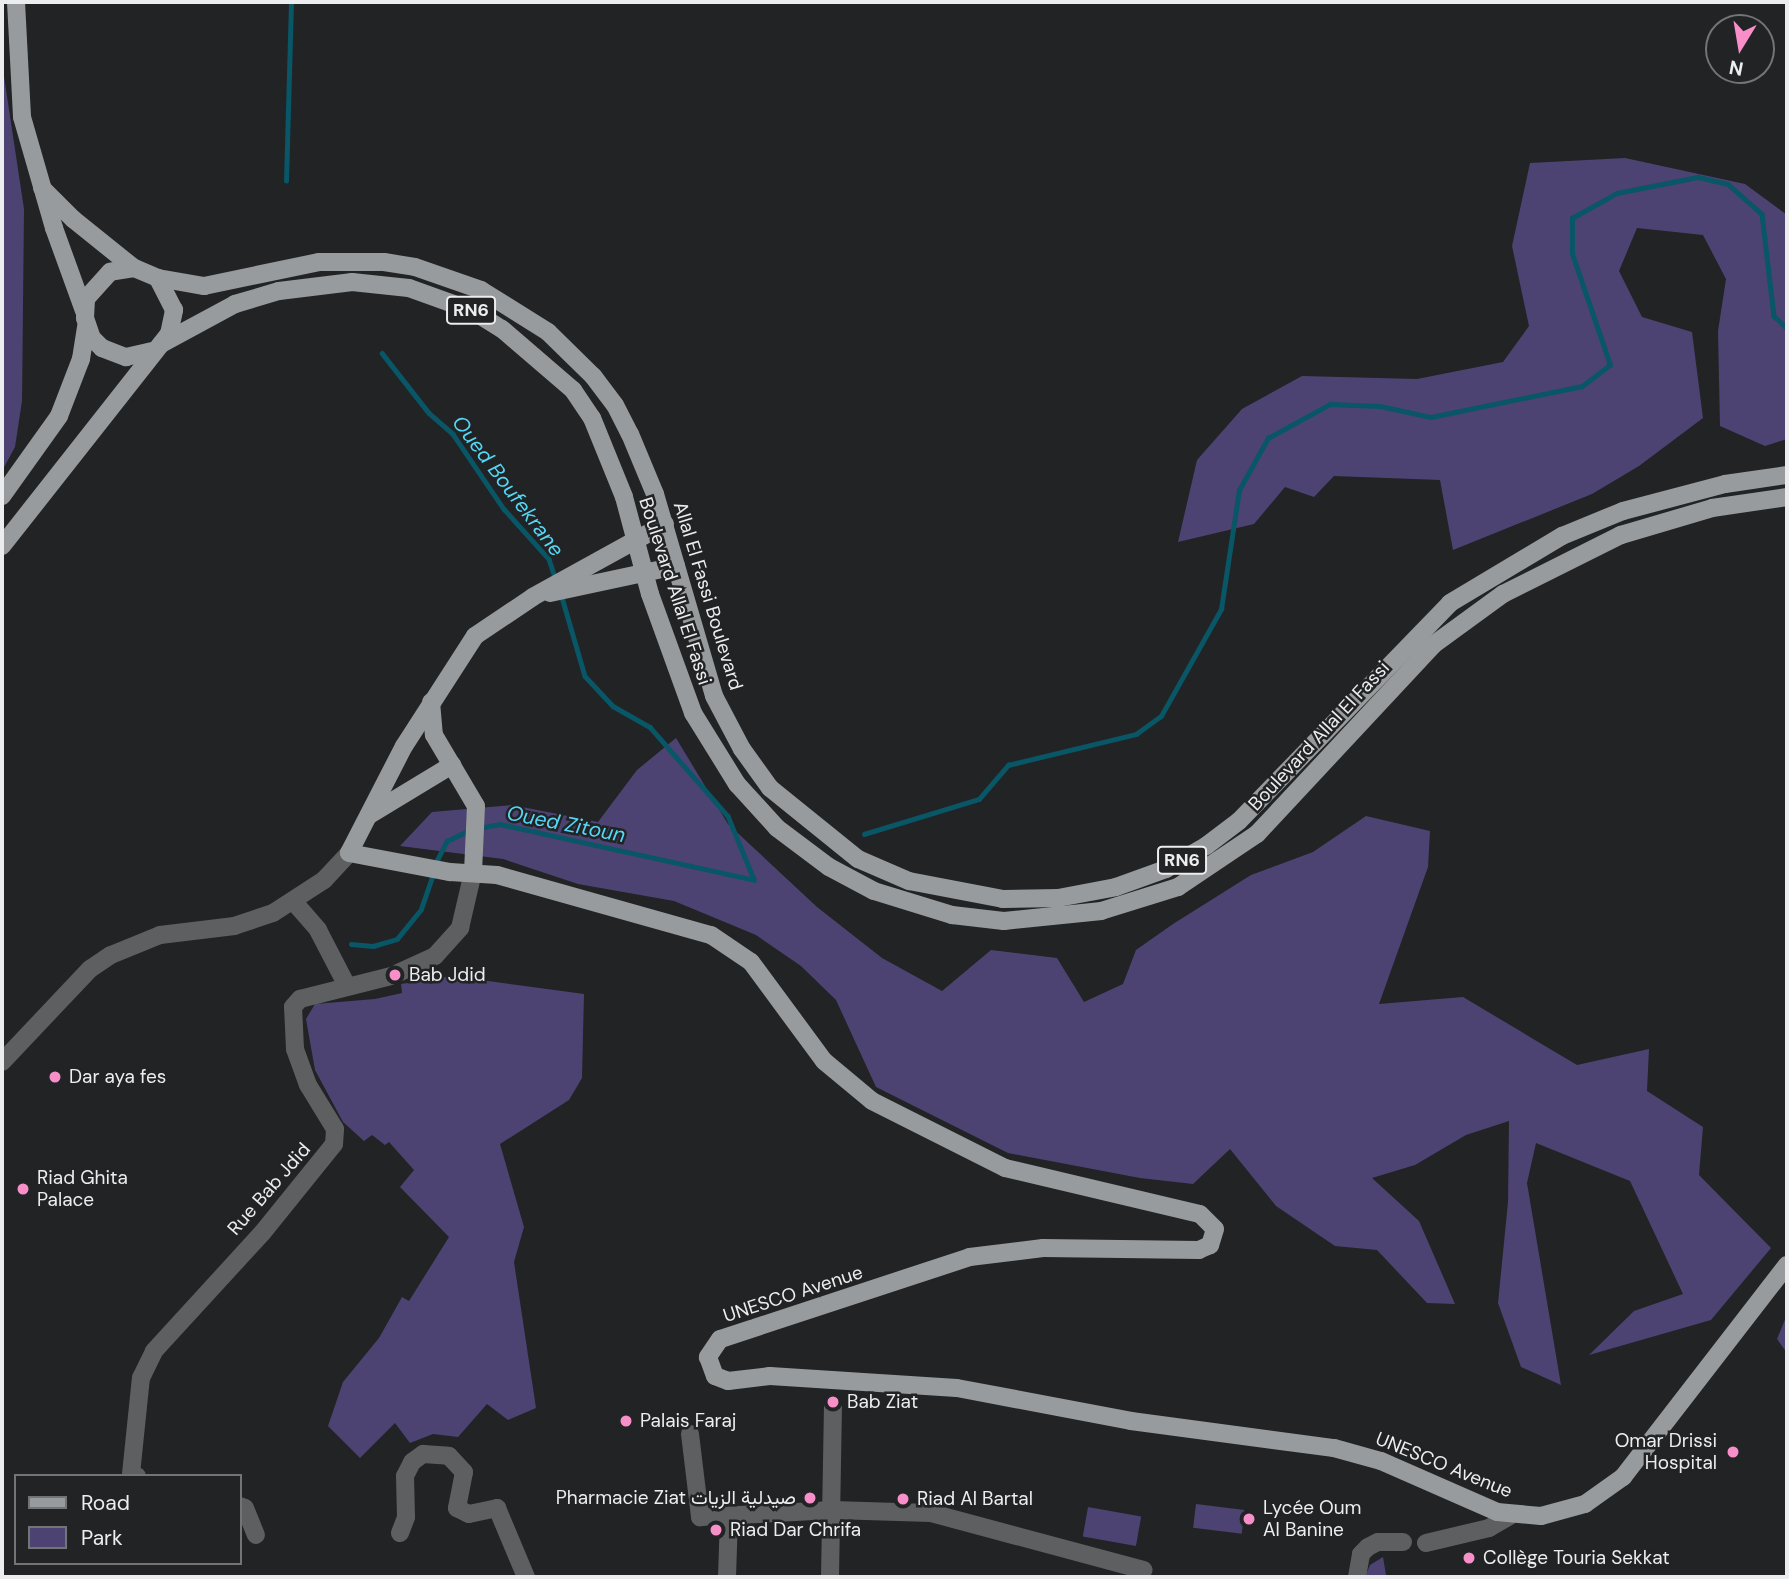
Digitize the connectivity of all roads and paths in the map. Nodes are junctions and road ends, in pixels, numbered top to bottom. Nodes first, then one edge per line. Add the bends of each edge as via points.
1 (16, 2) edge
2 (40, 185) junction
3 (134, 268) junction
4 (158, 278) junction
5 (85, 318) junction
6 (157, 348) junction
7 (1787, 475) edge
8 (2, 496) edge
9 (1787, 497) edge
10 (665, 524) junction
11 (636, 538) junction
12 (2, 546) edge
13 (676, 566) junction
14 (646, 571) junction
15 (533, 597) junction
16 (1362, 691) junction
17 (431, 701) junction
18 (1377, 704) junction
19 (452, 765) junction
20 (370, 814) junction
21 (349, 853) junction
22 (1166, 869) junction
23 (473, 872) junction
24 (1178, 887) junction
25 (294, 902) junction
26 (346, 986) junction
27 (2, 1062) edge
28 (1787, 1265) edge
29 (834, 1379) junction
30 (690, 1434) dead end
31 (134, 1474) edge
32 (242, 1507) edge
33 (833, 1510) junction
34 (729, 1516) junction
35 (1510, 1516) junction
36 (400, 1533) dead end
37 (256, 1535) dead end
38 (1403, 1542) dead end
39 (1426, 1543) dead end
40 (1144, 1570) dead end
41 (526, 1577) edge
42 (727, 1577) edge
43 (830, 1577) edge
44 (1357, 1577) edge

1 - 2 main road via 22,117
2 - 3 main road via 73,219
2 - 5 main road
3 - 4 main road, RN6
3 - 5 main road via 99,279
4 - 6 main road, RN6 via 174,310
4 - 10 main road, Allal El Fassi Boulevard / RN6 via 204,286 274,269 364,261 415,267 481,290 548,332 608,395 630,434
5 - 6 main road, RN6 via 102,348 113,354 126,357
5 - 8 main road via 81,359 60,416
6 - 11 main road, Boulevard Allal El Fassi / RN6 via 211,315 279,291 352,282 409,288 439,298 502,329 573,390 609,458
6 - 12 main road, Boulevard Allal El Fassi / RN6
7 - 16 main road, Allal El Fassi Boulevard / RN6 via 1725,484 1623,511 1562,536 1450,603
9 - 18 main road, Boulevard Allal El Fassi / RN6 via 1712,508 1580,552 1466,618 1433,645
10 - 11 main road
10 - 13 main road, Allal El Fassi Boulevard / RN6
11 - 14 main road, Boulevard Allal El Fassi / RN6
11 - 15 main road
13 - 14 main road
13 - 22 main road, Allal El Fassi Boulevard / RN6 via 714,696 742,749 770,788 859,859 909,881 1003,900 1058,898 1116,887
14 - 15 main road
14 - 24 main road, Boulevard Allal El Fassi / RN6 via 693,713 737,784 777,828 829,867 914,906 1004,921 1101,911
15 - 17 main road via 475,636
16 - 18 main road
16 - 22 main road, Allal El Fassi Boulevard / RN6 via 1239,821
17 - 19 main road, Rue Bab Jdid via 434,735
17 - 20 main road
18 - 24 main road, Boulevard Allal El Fassi / RN6 via 1257,834
19 - 20 main road
19 - 23 main road, Rue Bab Jdid via 476,806
20 - 21 main road
21 - 23 main road
21 - 25 street
22 - 24 main road
23 - 26 street, Rue Bab Jdid via 460,928 435,956 395,975
23 - 29 main road, UNESCO Avenue via 597,899 711,934 751,962 824,1061 872,1101 913,1125 1005,1168 1200,1214 1213,1224 1213,1240 1199,1250 1032,1248 970,1257 793,1319 719,1339 708,1357 711,1370 728,1381
25 - 26 street via 318,929
25 - 27 street via 251,922 160,935 111,955 90,969
26 - 31 street, Rue Bab Jdid via 300,999 291,1017 295,1049 308,1085 335,1129 334,1144 263,1232 154,1351 141,1378
28 - 35 main road, UNESCO Avenue via 1614,1485 1565,1511
29 - 33 street
29 - 35 main road, UNESCO Avenue via 957,1388 1131,1420 1356,1452
30 - 34 street via 700,1517
32 - 37 street
33 - 34 street
33 - 40 street via 931,1513
33 - 43 street
34 - 42 street
35 - 39 street via 1489,1528
36 - 41 street via 406,1517 405,1476 412,1462 423,1454 449,1456 464,1472 457,1508 469,1514 492,1507 501,1512
38 - 44 street via 1368,1546

